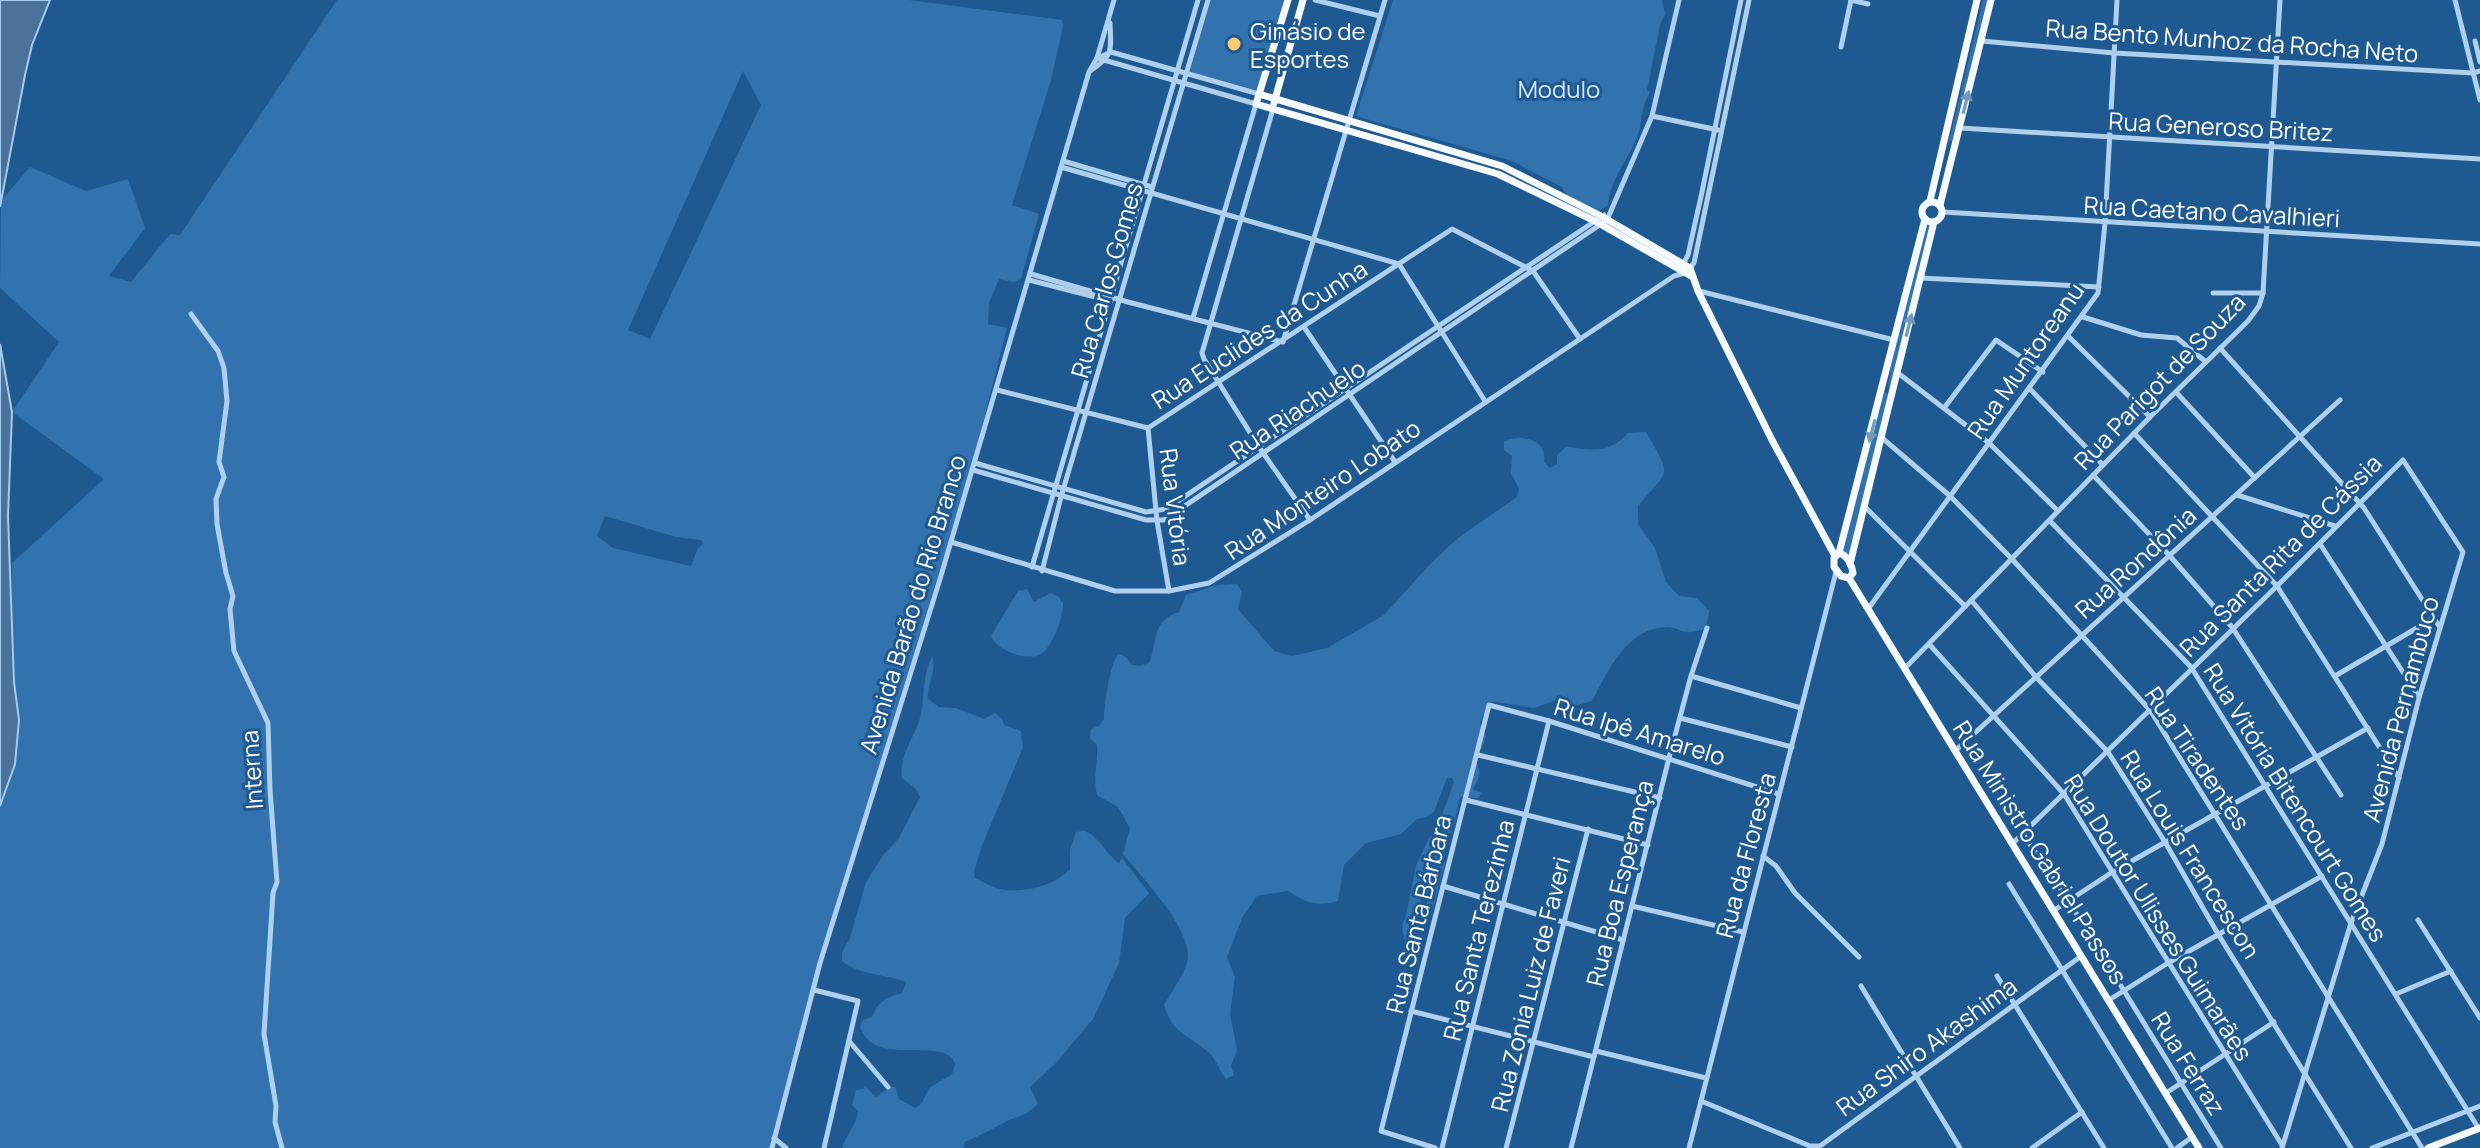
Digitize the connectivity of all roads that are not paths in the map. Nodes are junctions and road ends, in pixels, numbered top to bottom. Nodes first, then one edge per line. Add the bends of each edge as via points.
1 (1114, 0) edge
2 (1198, 0) edge
3 (1208, 0) edge
4 (1288, 0) edge
5 (1303, 0) edge
6 (1315, 0) edge
7 (1385, 0) edge
8 (1679, 0) edge
9 (1741, 0) edge
10 (1749, 0) edge
11 (1851, 0) edge
12 (1977, 0) edge
13 (1991, 0) edge
14 (2117, 0) edge
15 (2280, 0) edge
16 (2455, 0) edge
17 (1868, 4) dead end
18 (1380, 16) junction
19 (1110, 17) junction
20 (1982, 41) junction
21 (2475, 41) dead end
22 (1841, 47) dead end
23 (1111, 52) junction
24 (2114, 53) junction
25 (1097, 58) junction
26 (1107, 60) junction
27 (2480, 62) edge
28 (2276, 63) junction
29 (1176, 71) junction
30 (2480, 71) edge
31 (1089, 72) junction
32 (1186, 73) junction
33 (2473, 73) junction
34 (1725, 78) junction
35 (1733, 79) junction
36 (1173, 81) junction
37 (1183, 84) junction
38 (1259, 94) junction
39 (1276, 99) junction
40 (2480, 100) edge
41 (1256, 104) junction
42 (1273, 109) junction
43 (1652, 116) junction
44 (1347, 125) junction
45 (1960, 128) junction
46 (1718, 131) junction
47 (2109, 138) junction
48 (1944, 143) junction
49 (1955, 145) junction
50 (2272, 147) junction
51 (2480, 159) edge
52 (1062, 164) junction
53 (1143, 188) junction
54 (1152, 190) junction
55 (1930, 201) junction
56 (1942, 209) junction
57 (1224, 214) junction
58 (1243, 219) junction
59 (1603, 219) junction
60 (1925, 219) junction
61 (1934, 222) junction
62 (2105, 223) junction
63 (2266, 233) junction
64 (1315, 239) junction
65 (2480, 244) edge
66 (1399, 264) junction
67 (1524, 267) junction
68 (1533, 271) junction
69 (1684, 271) junction
70 (1030, 277) junction
71 (1921, 278) junction
72 (2099, 287) junction
73 (1698, 291) junction
74 (2213, 293) dead end
75 (2263, 293) junction
76 (1110, 298) junction
77 (1119, 300) junction
78 (191, 314) dead end
79 (2083, 317) junction
80 (1193, 318) junction
81 (1210, 322) junction
82 (1437, 326) junction
83 (1304, 327) junction
84 (1441, 333) junction
85 (2069, 337) junction
86 (1580, 339) junction
87 (1895, 340) junction
88 (1283, 342) junction
89 (2220, 348) junction
90 (2206, 362) junction
91 (2043, 372) junction
92 (1898, 373) junction
93 (1218, 382) junction
94 (1883, 388) junction
95 (1344, 389) junction
96 (2030, 389) junction
97 (997, 390) junction
98 (1893, 392) junction
99 (2176, 392) junction
100 (1349, 396) junction
101 (2340, 400) dead end
102 (1485, 401) junction
103 (1944, 408) junction
104 (1077, 409) junction
105 (1086, 412) junction
106 (2150, 417) junction
107 (1148, 428) junction
108 (2134, 433) junction
109 (1881, 437) junction
110 (2298, 438) junction
111 (1989, 443) junction
112 (1259, 447) junction
113 (1263, 453) junction
114 (1395, 462) junction
115 (2103, 465) junction
116 (974, 467) junction
117 (2093, 475) junction
118 (2255, 478) junction
119 (1063, 489) junction
120 (1054, 490) junction
121 (2236, 495) junction
122 (1950, 496) junction
123 (1061, 497) junction
124 (2358, 503) junction
125 (1864, 506) junction
126 (2058, 511) junction
127 (1157, 512) junction
128 (2212, 517) junction
129 (1310, 520) junction
130 (1157, 521) junction
131 (2050, 521) junction
132 (2335, 526) junction
133 (951, 542) junction
134 (2319, 544) junction
135 (1911, 551) junction
136 (2463, 552) joint
137 (1837, 554) junction
138 (2169, 555) junction
139 (2011, 558) junction
140 (1850, 564) junction
141 (1032, 568) junction
142 (1042, 571) junction
143 (1836, 571) junction
144 (1849, 578) junction
145 (2277, 586) junction
146 (1169, 591) junction
147 (2124, 596) junction
148 (1971, 600) junction
149 (1965, 606) junction
150 (1868, 609) junction
151 (2434, 618) junction
152 (2232, 627) junction
153 (2440, 627) junction
154 (1707, 628) dead end
155 (2081, 635) junction
156 (1929, 644) junction
157 (2386, 646) junction
158 (1906, 667) junction
159 (2191, 667) junction
160 (1691, 676) junction
161 (2335, 676) junction
162 (2036, 677) junction
163 (2419, 698) junction
164 (1489, 705) joint
165 (1802, 708) junction
166 (2150, 710) junction
167 (1993, 716) junction
168 (1680, 718) junction
169 (1549, 721) junction
170 (2368, 728) junction
171 (1792, 747) junction
172 (1955, 751) junction
173 (2108, 752) junction
174 (1478, 755) junction
175 (2318, 756) junction
176 (1669, 758) junction
177 (1538, 769) junction
178 (2399, 779) junction
179 (2266, 785) junction
180 (1779, 794) junction
181 (2064, 794) junction
182 (2341, 795) dead end
183 (1660, 799) junction
184 (1466, 800) junction
185 (2215, 813) junction
186 (1526, 815) junction
187 (1588, 829) junction
188 (2023, 834) junction
189 (2165, 842) junction
190 (2011, 844) junction
191 (1648, 845) junction
192 (1763, 856) junction
193 (2114, 871) junction
194 (2322, 876) junction
195 (2009, 884) dead end
196 (1443, 886) junction
197 (2068, 900) junction
198 (1503, 903) junction
199 (2271, 903) junction
200 (1632, 906) junction
201 (2053, 912) junction
202 (2418, 920) dead end
203 (2351, 923) junction
204 (1564, 924) junction
205 (1743, 932) junction
206 (2218, 934) junction
207 (1623, 940) junction
208 (1859, 957) dead end
209 (2080, 957) junction
210 (2168, 963) junction
211 (2061, 970) junction
212 (2451, 971) junction
213 (1997, 976) dead end
214 (1861, 986) dead end
215 (814, 990) junction
216 (2123, 990) junction
217 (2396, 994) junction
218 (2329, 995) junction
219 (2109, 1000) junction
220 (2015, 1004) junction
221 (1411, 1011) junction
222 (2480, 1018) edge
223 (2274, 1022) junction
224 (1472, 1025) junction
225 (848, 1040) junction
226 (1533, 1041) junction
227 (1595, 1054) junction
228 (2225, 1054) junction
229 (2304, 1072) junction
230 (1916, 1075) junction
231 (1706, 1078) junction
232 (2180, 1083) junction
233 (888, 1087) dead end
234 (2166, 1093) junction
235 (1701, 1101) junction
236 (2480, 1106) edge
237 (2467, 1111) junction
238 (2082, 1112) junction
239 (2479, 1128) edge
240 (2413, 1132) junction
241 (2192, 1137) junction
242 (774, 1138) junction
243 (2035, 1147) edge
244 (2282, 1147) edge
245 (282, 1148) edge
246 (772, 1148) edge
247 (786, 1148) edge
248 (824, 1148) edge
249 (1435, 1148) edge
250 (1442, 1148) edge
251 (1506, 1148) edge
252 (1571, 1148) edge
253 (1689, 1148) edge
254 (1960, 1148) edge
255 (2104, 1148) edge
256 (2174, 1148) edge
257 (2199, 1148) edge
258 (2221, 1148) edge
259 (2351, 1148) edge
260 (2372, 1148) edge
261 (2425, 1148) edge

1 - 19 street, Avenida Barão do Rio Branco
2 - 29 street, Rua Carlos Gomes
3 - 32 street, Rua Carlos Gomes
4 - 38 main road
5 - 39 main road
6 - 18 street
7 - 18 street
8 - 43 street
9 - 34 street
10 - 35 street
11 - 17 street
11 - 22 street
12 - 48 main road
13 - 20 main road
14 - 24 street, Rua Muntoreanu
15 - 28 street, Rua Parigot de Souza
16 - 33 street
18 - 44 street
19 - 23 street, Avenida Barão do Rio Branco
19 - 25 street, Avenida Barão do Rio Branco
20 - 24 street, Rua Bento Munhoz da Rocha Neto
45 -> 20 main road
21 - 27 street
23 - 25 street
23 - 26 street, Avenida Barão do Rio Branco
23 - 29 street
24 - 28 street, Rua Bento Munhoz da Rocha Neto
24 - 47 street, Rua Muntoreanu
25 - 26 street
25 - 31 street, Avenida Barão do Rio Branco
26 - 31 street, Avenida Barão do Rio Branco
26 - 36 street
28 - 33 street, Rua Bento Munhoz da Rocha Neto
28 - 50 street, Rua Parigot de Souza
29 - 32 street
29 - 36 street, Rua Carlos Gomes
30 - 33 street, Rua Bento Munhoz da Rocha Neto
31 - 52 street, Avenida Barão do Rio Branco
32 - 37 street, Rua Carlos Gomes
32 - 38 street
33 - 40 street
34 - 35 street
34 - 46 street
35 - 46 street
36 - 37 street
36 - 53 street, Rua Carlos Gomes
37 - 41 street
37 - 54 street, Rua Carlos Gomes
38 - 39 main road
38 - 41 main road
39 - 42 main road
39 - 44 main road
41 - 42 main road
41 - 57 street
42 - 44 main road
42 - 58 street
43 - 46 street
43 - 59 street
44 - 59 main road via 1502,166
44 - 64 street
45 - 47 street, Rua Generoso Britez
45 - 49 main road
46 - 69 street via 1694,263
47 - 50 street, Rua Generoso Britez
47 - 62 street, Rua Muntoreanu
48 - 49 main road
48 - 55 main road
49 - 56 main road
50 - 51 street, Rua Generoso Britez
50 - 63 street, Rua Parigot de Souza
52 - 53 street
52 - 70 street, Avenida Barão do Rio Branco
53 - 54 street
53 - 76 street, Rua Carlos Gomes
54 - 57 street
54 - 77 street, Rua Carlos Gomes
55 - 56 main road
55 - 60 main road via 1922,209
56 - 61 main road
56 - 62 street, Rua Caetano Cavalhieri
57 - 58 street
57 - 80 street
58 - 64 street
58 - 81 street
59 - 67 street, Rua Riachuelo
59 - 68 street, Rua Riachuelo
59 - 69 main road
60 - 61 main road
60 - 87 main road
61 - 71 main road
62 - 63 street, Rua Caetano Cavalhieri
62 - 72 street, Rua Muntoreanu
63 - 65 street, Rua Caetano Cavalhieri
63 - 75 street, Rua Parigot de Souza
64 - 66 street
64 - 88 street
66 - 67 street, Rua Euclides da Cunha via 1452,229
66 - 82 street
66 - 83 street, Rua Euclides da Cunha
67 - 68 street
67 - 82 street, Rua Riachuelo
68 - 84 street, Rua Riachuelo
68 - 86 street
69 - 73 main road
69 - 86 street, Rua Monteiro Lobato
70 - 76 street
70 - 97 street, Avenida Barão do Rio Branco
71 - 72 street
92 -> 71 main road
72 - 79 street, Rua Muntoreanu
73 - 87 street
73 - 137 main road via 1772,440
74 - 75 street
75 - 89 street, Rua Parigot de Souza via 2248,321
76 - 77 street
76 - 104 street, Rua Carlos Gomes
77 - 80 street
77 - 105 street, Rua Carlos Gomes
78 - 245 street, Interna via 224,368 227,401 219,462 224,477 216,499 217,524 233,596 234,651 268,723 277,882 265,984 265,1045
79 - 85 street, Rua Muntoreanu
79 - 90 street via 2141,335 2177,338
80 - 81 street
81 - 88 street
81 - 93 street via 1202,353
82 - 84 street
82 - 95 street, Rua Riachuelo
83 - 88 street, Rua Euclides da Cunha
83 - 95 street
84 - 100 street, Rua Riachuelo
84 - 102 street
85 - 91 street, Rua Muntoreanu
85 - 106 street
86 - 102 street, Rua Monteiro Lobato
87 - 94 main road
88 - 93 street, Rua Euclides da Cunha
89 - 90 street, Rua Parigot de Souza
89 - 110 street
90 - 99 street, Rua Parigot de Souza
91 - 96 street, Rua Muntoreanu
91 - 103 street via 1996,340
92 - 98 main road
92 - 103 street
93 - 107 street, Rua Euclides da Cunha
93 - 112 street
94 - 98 main road
94 -> 137 main road
95 - 100 street
95 - 112 street, Rua Riachuelo
96 - 111 street, Rua Muntoreanu
96 - 115 street
97 - 104 street, Rua Euclides da Cunha
97 - 116 street, Avenida Barão do Rio Branco
98 - 109 main road
99 - 106 street, Rua Parigot de Souza
99 - 118 street
100 - 113 street, Rua Riachuelo
100 - 114 street
101 - 110 street, Rua Rondônia
102 - 114 street, Rua Monteiro Lobato
103 - 111 street
104 - 105 street, Rua Euclides da Cunha
104 - 120 street, Rua Carlos Gomes
105 - 107 street, Rua Euclides da Cunha
105 - 119 street, Rua Carlos Gomes
106 - 108 street, Rua Parigot de Souza
107 - 127 street, Rua Vitória
108 - 115 street, Rua Parigot de Souza
108 - 128 street
109 - 122 street, Rua Tiradentes
109 - 125 main road
110 - 118 street, Rua Rondônia
110 - 124 street
111 - 122 street, Rua Muntoreanu
111 - 126 street
112 - 113 street
112 - 127 street, Rua Riachuelo
113 - 129 street
113 - 130 street, Rua Riachuelo
114 - 129 street, Rua Monteiro Lobato
115 - 117 street, Rua Parigot de Souza
116 - 120 street
116 - 133 street, Avenida Barão do Rio Branco
117 - 126 street, Rua Parigot de Souza
117 - 138 street
118 - 121 street, Rua Rondônia
119 - 120 street
119 - 123 street, Rua Carlos Gomes
119 - 127 street
120 - 123 street
120 - 141 street, Rua Carlos Gomes
121 - 128 street, Rua Rondônia
121 - 132 street
122 - 135 street, Rua Muntoreanu
122 - 139 street, Rua Tiradentes
123 - 130 street
123 - 142 street, Rua Carlos Gomes
124 - 132 street, Rua Santa Rita de Cássia
124 - 136 street, Rua Santa Rita de Cássia via 2403,460
124 - 151 street
125 - 135 street
125 - 140 main road
126 - 131 street, Rua Parigot de Souza
127 - 130 street, Rua Vitória
128 - 138 street, Rua Rondônia
128 - 145 street
129 - 146 street, Rua Monteiro Lobato via 1223,577
130 - 146 street, Rua Vitória
131 - 139 street, Rua Parigot de Souza
131 - 147 street, Rua Vitória Bitencourt Gomes
132 - 134 street, Rua Santa Rita de Cássia
133 - 141 street, Rua Monteiro Lobato
133 - 215 street, Avenida Barão do Rio Branco
134 - 145 street, Rua Santa Rita de Cássia
134 - 157 street
135 - 149 street
135 - 150 street, Rua Muntoreanu
136 - 153 street, Avenida Pernambuco
137 - 140 main road
137 - 143 main road
138 - 147 street, Rua Rondônia
138 - 152 street
139 - 148 street, Rua Parigot de Souza
139 - 155 street, Rua Tiradentes
140 - 144 main road
141 - 142 street, Rua Monteiro Lobato
142 - 146 street, Rua Monteiro Lobato via 1115,591
143 - 144 main road
143 - 165 street, Rua da Floresta
144 - 150 main road, Rua Ministro Gabriel Passos
145 - 152 street, Rua Santa Rita de Cássia
145 - 161 street
147 - 155 street, Rua Rondônia
147 - 159 street, Rua Vitória Bitencourt Gomes
148 - 149 street, Rua Parigot de Souza
148 - 162 street, Rua Louis Francescon
149 - 156 street, Rua Parigot de Souza
150 - 158 main road, Rua Ministro Gabriel Passos
151 - 153 street
151 - 157 street
152 - 159 street, Rua Santa Rita de Cássia
152 - 175 street
153 - 163 street, Avenida Pernambuco
154 - 160 street, Rua Boa Esperança
155 - 162 street, Rua Rondônia
155 - 166 street, Rua Tiradentes
156 - 158 street, Rua Parigot de Souza
156 - 167 street, Rua Doutor Ulisses Guimarães
157 - 161 street
157 - 163 street
158 - 172 main road, Rua Ministro Gabriel Passos
159 - 166 street, Rua Santa Rita de Cássia
159 - 179 street, Rua Vitória Bitencourt Gomes
160 - 165 street
160 - 168 street, Rua Boa Esperança
161 - 170 street
162 - 167 street, Rua Rondônia
162 - 173 street, Rua Louis Francescon
163 - 178 street, Avenida Pernambuco
164 - 169 street, Rua Ipê Amarelo
164 - 174 street, Rua Santa Bárbara
165 - 171 street, Rua da Floresta
166 - 173 street, Rua Santa Rita de Cássia
166 - 185 street, Rua Tiradentes
167 - 172 street, Rua Rondônia
167 - 181 street, Rua Doutor Ulisses Guimarães
168 - 171 street
168 - 176 street, Rua Boa Esperança
169 - 176 street, Rua Ipê Amarelo
169 - 177 street, Rua Santa Terezinha
170 - 175 street
170 - 178 street
171 - 180 street, Rua da Floresta
172 - 190 main road, Rua Ministro Gabriel Passos
173 - 181 street, Rua Santa Rita de Cássia
173 - 189 street, Rua Louis Francescon
174 - 177 street
174 - 184 street, Rua Santa Bárbara
175 - 179 street
175 - 182 street
176 - 180 street, Rua Ipê Amarelo
176 - 183 street, Rua Boa Esperança
177 - 183 street
177 - 186 street, Rua Santa Terezinha
178 - 203 street, Avenida Pernambuco via 2382,844
179 - 185 street
179 - 194 street, Rua Vitória Bitencourt Gomes
180 - 192 street, Rua da Floresta
181 - 188 street, Rua Santa Rita de Cássia
181 - 193 street, Rua Doutor Ulisses Guimarães
183 - 191 street, Rua Boa Esperança
184 - 186 street
184 - 196 street, Rua Santa Bárbara
185 - 189 street
185 - 199 street, Rua Tiradentes
186 - 187 street
186 - 198 street, Rua Santa Terezinha
187 - 191 street
187 - 204 street, Rua Zonia Luiz de Faveri
188 - 190 street, Rua Santa Rita de Cássia
188 - 197 street, Rua Ferraz
189 - 193 street
189 - 206 street, Rua Louis Francescon
190 - 201 main road, Rua Ministro Gabriel Passos
191 - 200 street, Rua Boa Esperança
192 - 205 street, Rua da Floresta
192 - 208 street
193 - 197 street
193 - 210 street, Rua Doutor Ulisses Guimarães
194 - 199 street
194 - 203 street, Rua Vitória Bitencourt Gomes
195 - 211 street
196 - 198 street
196 - 221 street, Rua Santa Bárbara
197 - 201 street
197 - 216 street, Rua Ferraz
198 - 204 street
198 - 224 street, Rua Santa Terezinha
199 - 206 street
199 - 218 street, Rua Tiradentes
200 - 205 street
200 - 207 street, Rua Boa Esperança
201 - 209 main road, Rua Ministro Gabriel Passos
202 - 212 street
203 - 217 street, Rua Vitória Bitencourt Gomes
203 - 218 street, Avenida Pernambuco
204 - 207 street
204 - 226 street, Rua Zonia Luiz de Faveri
205 - 231 street, Rua da Floresta
206 - 210 street
206 - 223 street, Rua Louis Francescon
207 - 227 street, Rua Boa Esperança
209 - 211 street, Rua Shiro Akashima
209 - 219 main road, Rua Ministro Gabriel Passos
210 - 216 street
210 - 228 street, Rua Doutor Ulisses Guimarães
211 - 220 street, Rua Shiro Akashima
211 - 256 street
212 - 217 street
212 - 222 street
213 - 220 street
214 - 230 street
215 - 225 street via 858,1001
215 - 242 street, Avenida Barão do Rio Branco
216 - 219 street
216 - 232 street, Rua Ferraz
217 - 237 street, Rua Vitória Bitencourt Gomes
218 - 229 street, Avenida Pernambuco
218 - 240 street, Rua Tiradentes
219 - 234 main road, Rua Ministro Gabriel Passos
220 - 230 street, Rua Shiro Akashima
220 - 238 street
221 - 224 street
221 - 249 street, Rua Santa Bárbara via 1381,1131
223 - 228 street
223 - 229 street, Rua Louis Francescon
224 - 226 street
224 - 250 street, Rua Santa Terezinha
225 - 233 street
225 - 248 street
226 - 227 street
226 - 251 street, Rua Zonia Luiz de Faveri
227 - 231 street
227 - 252 street, Rua Boa Esperança
228 - 232 street
228 - 244 street, Rua Doutor Ulisses Guimarães
229 - 244 street, Avenida Pernambuco
229 - 259 street, Rua Louis Francescon
230 - 235 street, Rua Shiro Akashima via 1815,1147
230 - 254 street
231 - 235 street, Rua da Floresta
232 - 234 street
232 - 258 street, Rua Ferraz
234 - 241 main road, Rua Ministro Gabriel Passos
235 - 253 street, Rua da Floresta
236 - 237 street
237 - 239 street, Rua Vitória Bitencourt Gomes
237 - 240 street
238 - 243 street
238 - 255 street
239 - 261 main road
240 - 260 street
240 - 261 street, Rua Tiradentes
241 - 256 street
241 - 257 main road, Rua Ministro Gabriel Passos
242 - 246 street, Avenida Barão do Rio Branco
242 - 247 street

